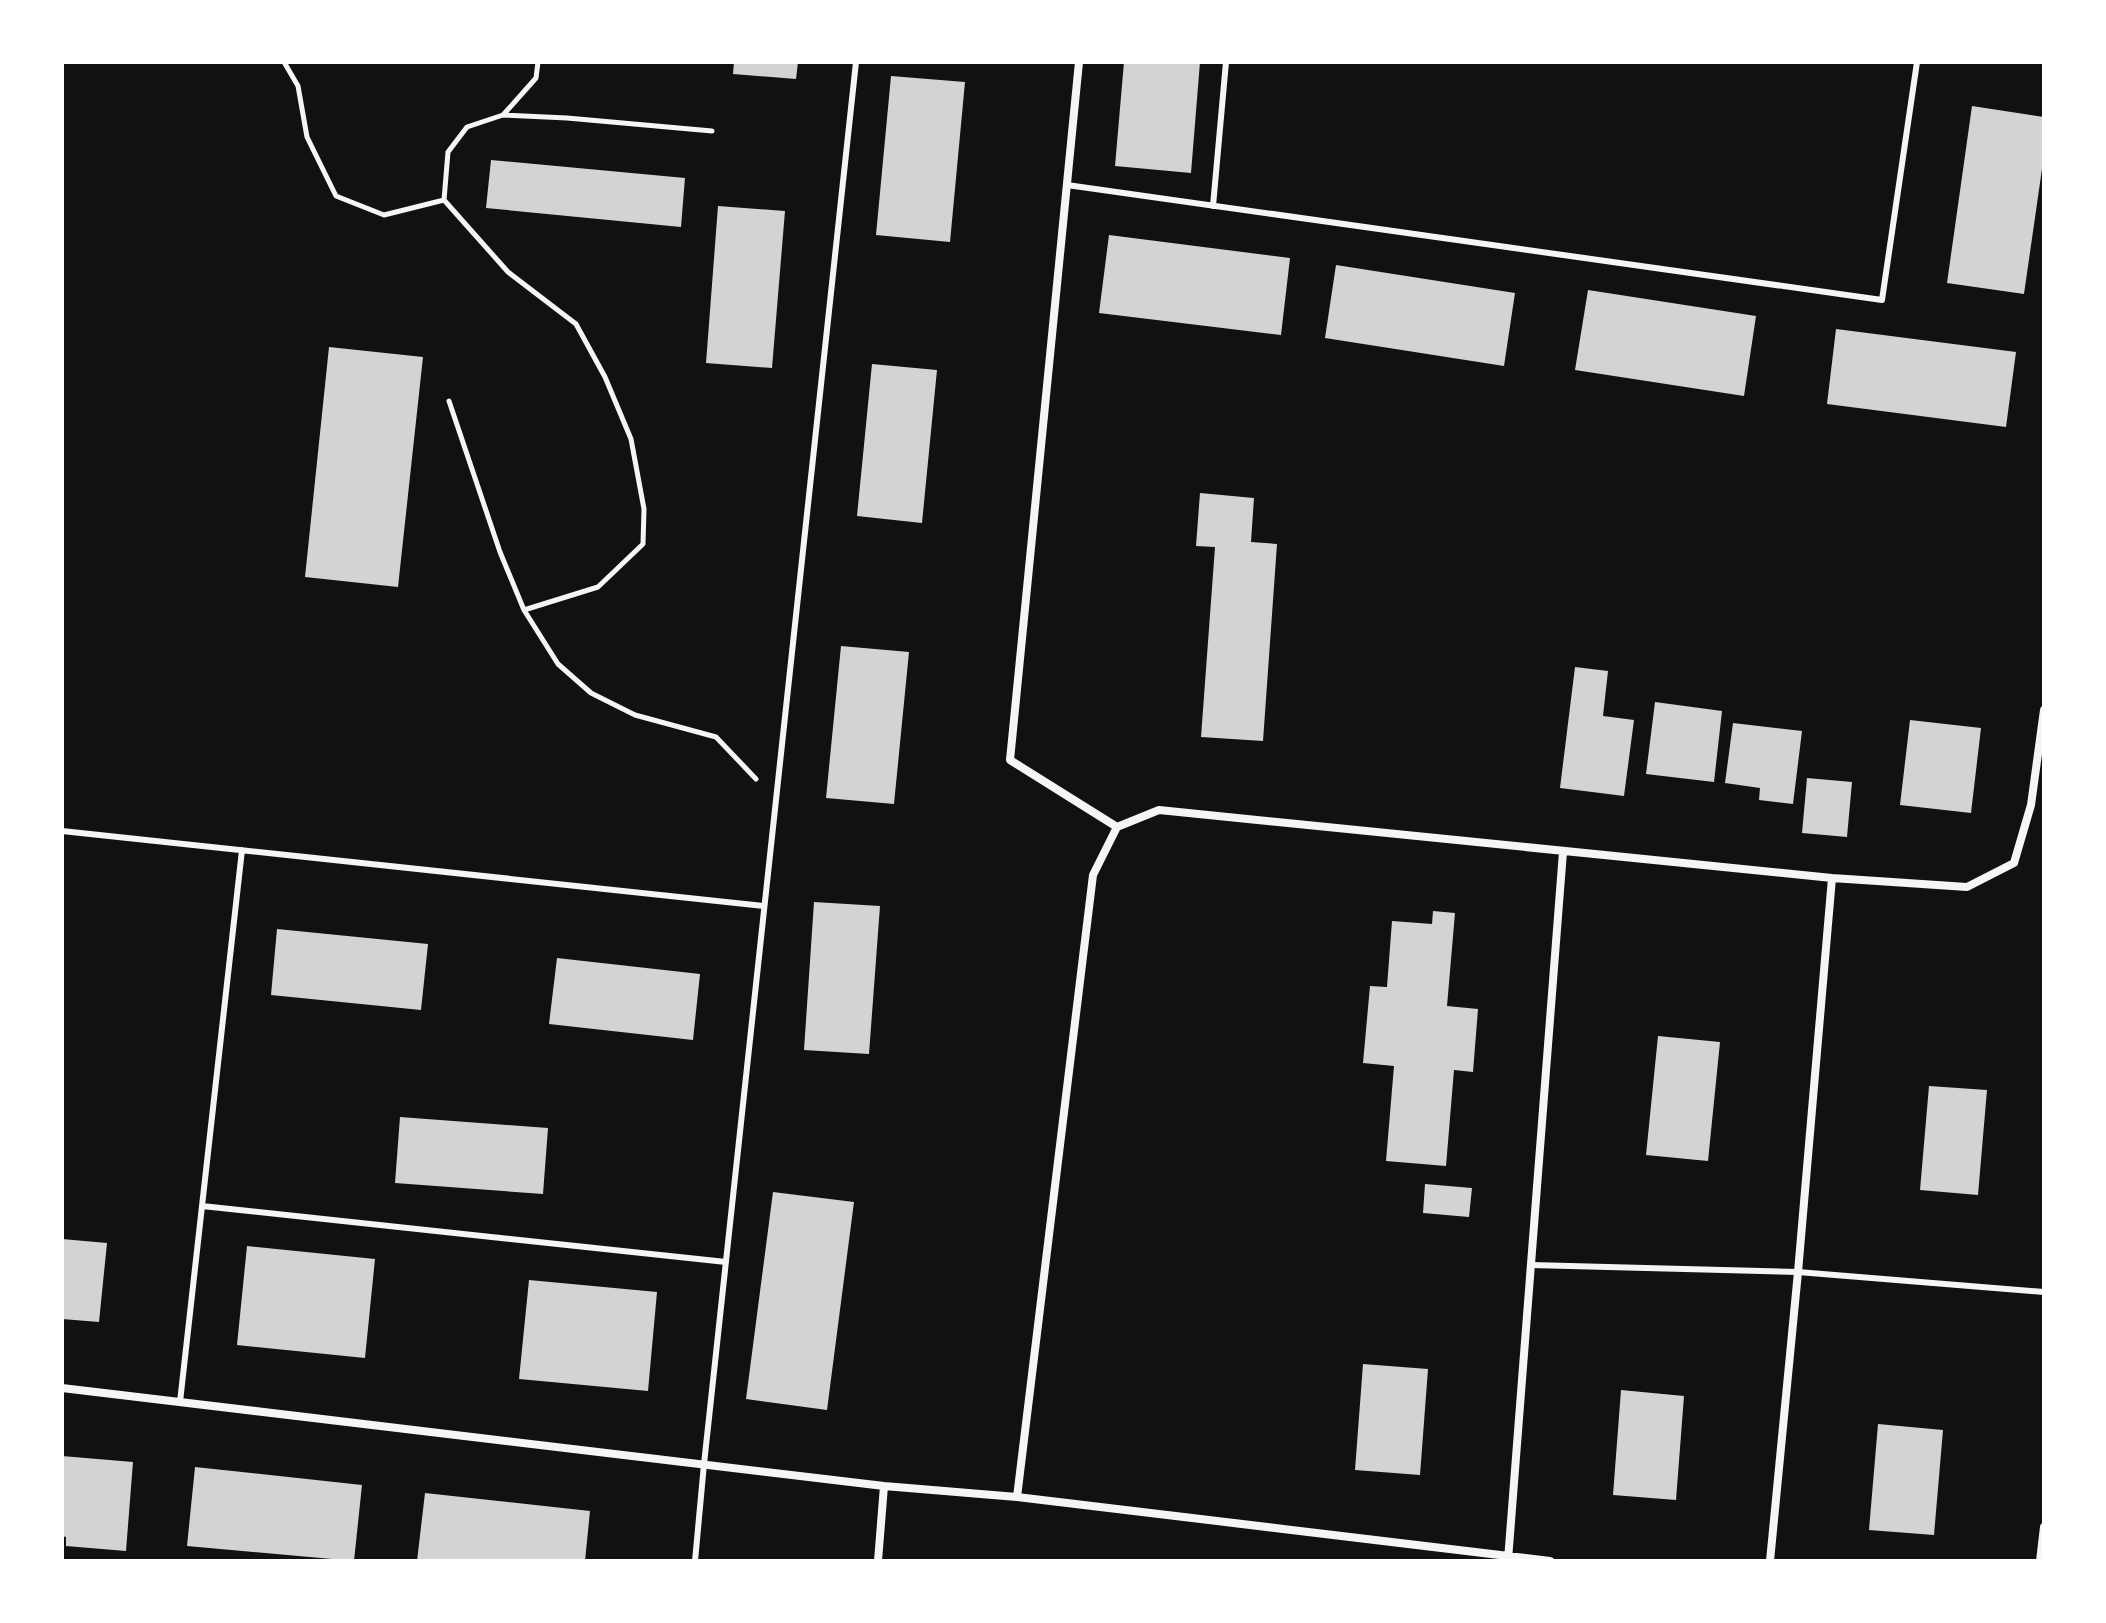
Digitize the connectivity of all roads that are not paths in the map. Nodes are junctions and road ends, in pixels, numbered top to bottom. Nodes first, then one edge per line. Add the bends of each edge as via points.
1 (856, 62) edge
2 (1079, 62) edge
3 (1226, 62) edge
4 (1917, 62) edge
5 (1067, 185) junction
6 (1213, 206) junction
7 (2044, 710) edge
8 (1117, 827) junction
9 (62, 831) edge
10 (242, 850) junction
11 (1563, 852) junction
12 (1832, 878) junction
13 (764, 906) junction
14 (202, 1206) junction
15 (726, 1262) junction
16 (1531, 1265) junction
17 (1798, 1272) junction
18 (2044, 1292) edge
19 (62, 1388) edge
20 (180, 1402) junction
21 (704, 1464) junction
22 (884, 1486) junction
23 (1017, 1497) junction
24 (2044, 1527) edge
25 (1508, 1559) edge
26 (695, 1561) edge
27 (878, 1561) edge
28 (1550, 1561) edge
29 (1770, 1561) edge
30 (2040, 1561) edge

1 - 13 lane
2 - 5 street
3 - 6 lane
4 - 6 lane via 1882,300
5 - 6 lane
5 - 8 street via 1010,760
7 - 12 street via 2031,805 2014,863 1967,887
8 - 11 street via 1159,810
8 - 23 street via 1093,875
9 - 10 lane
10 - 13 lane
10 - 14 lane
11 - 12 street
11 - 16 street
12 - 17 street
13 - 15 lane
14 - 15 lane
14 - 20 lane
15 - 21 lane
16 - 17 lane
16 - 25 street
17 - 18 lane
17 - 29 street
19 - 20 street
20 - 21 street
21 - 22 street
21 - 26 lane
22 - 23 street
22 - 27 street
23 - 25 street
24 - 30 street
25 - 28 street

